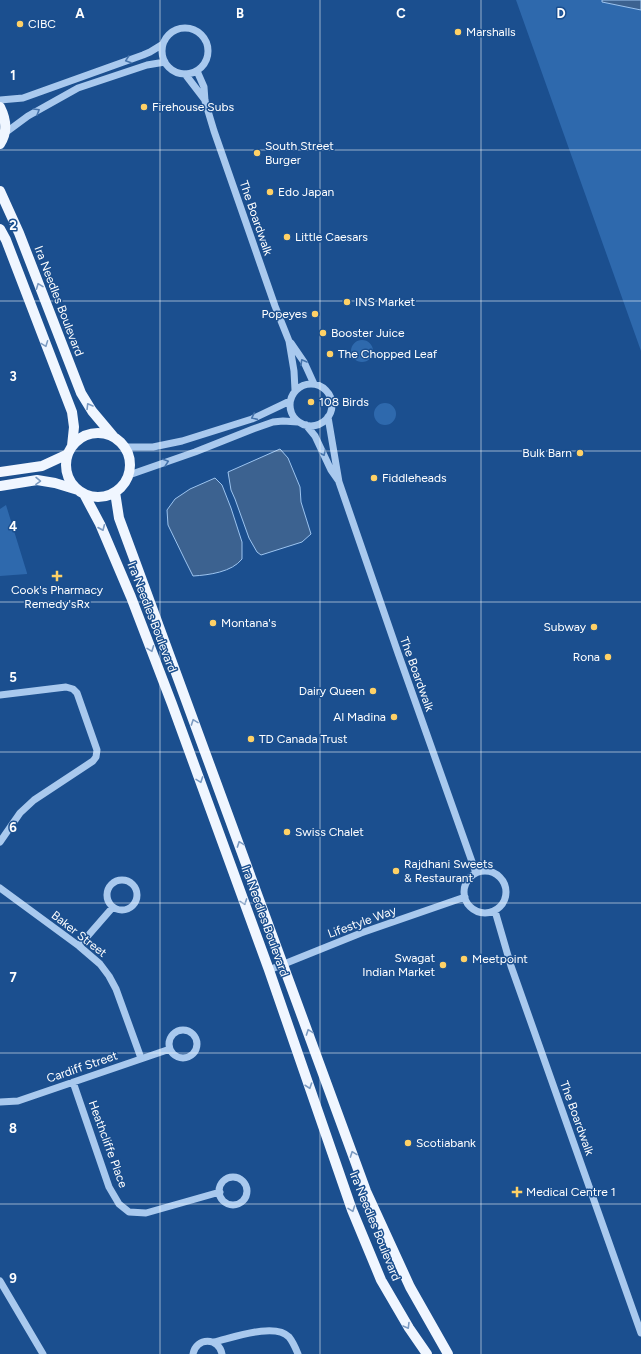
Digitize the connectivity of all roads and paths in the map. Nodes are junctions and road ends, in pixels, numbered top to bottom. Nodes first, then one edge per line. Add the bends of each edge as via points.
1 (163, 44) junction
2 (164, 62) junction
3 (197, 71) junction
4 (184, 74) junction
5 (0, 100) edge
6 (205, 101) junction
7 (0, 107) edge
8 (5, 133) junction
9 (0, 144) edge
10 (0, 191) edge
11 (0, 229) edge
12 (289, 341) junction
13 (314, 384) junction
14 (295, 390) junction
15 (290, 401) junction
16 (328, 417) junction
17 (298, 422) junction
18 (306, 425) junction
19 (114, 436) junction
20 (125, 446) junction
21 (70, 450) junction
22 (0, 472) edge
23 (129, 475) junction
24 (339, 482) junction
25 (0, 486) edge
26 (81, 492) junction
27 (115, 492) junction
28 (0, 695) edge
29 (0, 842) edge
30 (476, 873) junction
31 (0, 888) edge
32 (465, 897) junction
33 (113, 907) junction
34 (495, 911) junction
35 (79, 946) junction
36 (284, 963) junction
37 (269, 970) junction
38 (170, 1049) junction
39 (141, 1058) junction
40 (73, 1082) junction
41 (0, 1102) edge
42 (220, 1192) dead end
43 (0, 1281) edge
44 (641, 1333) edge
45 (214, 1342) junction
46 (43, 1354) edge
47 (193, 1354) edge
48 (222, 1354) edge
49 (298, 1354) edge
50 (427, 1354) edge
51 (448, 1354) edge

1 - 2 street
1 - 3 street via 166,37 176,29 184,27 197,30 205,38 208,53 205,63
1 -> 5 street via 143,55 29,96
2 - 4 street via 170,68
8 -> 2 street via 28,116 78,88 147,64
3 - 4 street
3 - 6 street, The Boardwalk via 204,87
4 - 6 street, The Boardwalk
6 - 12 street, The Boardwalk
7 - 8 main road via 5,119
8 - 9 main road
19 -> 10 main road, Ira Needles Boulevard via 92,411 81,393 19,233
11 -> 21 main road via 72,412 74,427
13 -> 12 street, The Boardwalk via 304,362
12 - 14 street, The Boardwalk
13 - 14 street via 307,384
13 - 16 street via 324,388 331,398 332,405
14 - 15 street
15 - 17 street via 291,412
15 -> 20 street via 252,419 182,442 153,447
16 - 18 street via 318,424
16 - 24 street, The Boardwalk
17 - 18 street
23 -> 17 street via 273,422
18 -> 24 street, The Boardwalk via 315,436
19 - 20 main road
19 - 21 main road via 105,433 86,435
20 - 23 main road via 131,465
21 - 22 main road via 42,466
21 - 26 main road via 66,464 67,474
23 - 27 main road via 121,488
24 - 30 street, The Boardwalk
25 -> 26 main road via 37,480
26 - 27 main road via 95,497
26 -> 37 main road, Ira Needles Boulevard via 100,524 131,597
36 -> 27 main road, Ira Needles Boulevard via 126,538 119,518
28 - 29 street via 66,687 72,689 77,694 97,750 93,762 25,808
30 - 32 street via 465,885
30 - 34 street via 494,873 505,884 505,899 501,907
31 - 35 street, Baker Street
32 - 34 street via 470,906 477,911
32 - 36 street, Lifestyle Way
33 - 33 street via 122,910 133,905 137,896 131,883 124,880 111,886 108,896
33 - 35 street
34 - 44 street, The Boardwalk via 511,966
35 - 39 street, Baker Street via 100,964 116,988
36 - 37 street, Lifestyle Way
51 -> 36 main road, Ira Needles Boulevard via 410,1287 366,1191
37 -> 50 main road, Ira Needles Boulevard via 352,1210 381,1280
38 - 38 street via 180,1057 191,1055 196,1048 195,1036 184,1030 174,1032 169,1040
38 - 39 street, Cardiff Street
39 - 40 street, Cardiff Street
40 - 41 street, Cardiff Street via 18,1101
40 - 42 street, Heathcliffe Place via 109,1187 119,1204 129,1212 146,1213
43 - 46 street
45 - 47 street via 198,1344
45 - 48 street
45 - 49 street via 264,1330 278,1330 289,1337

